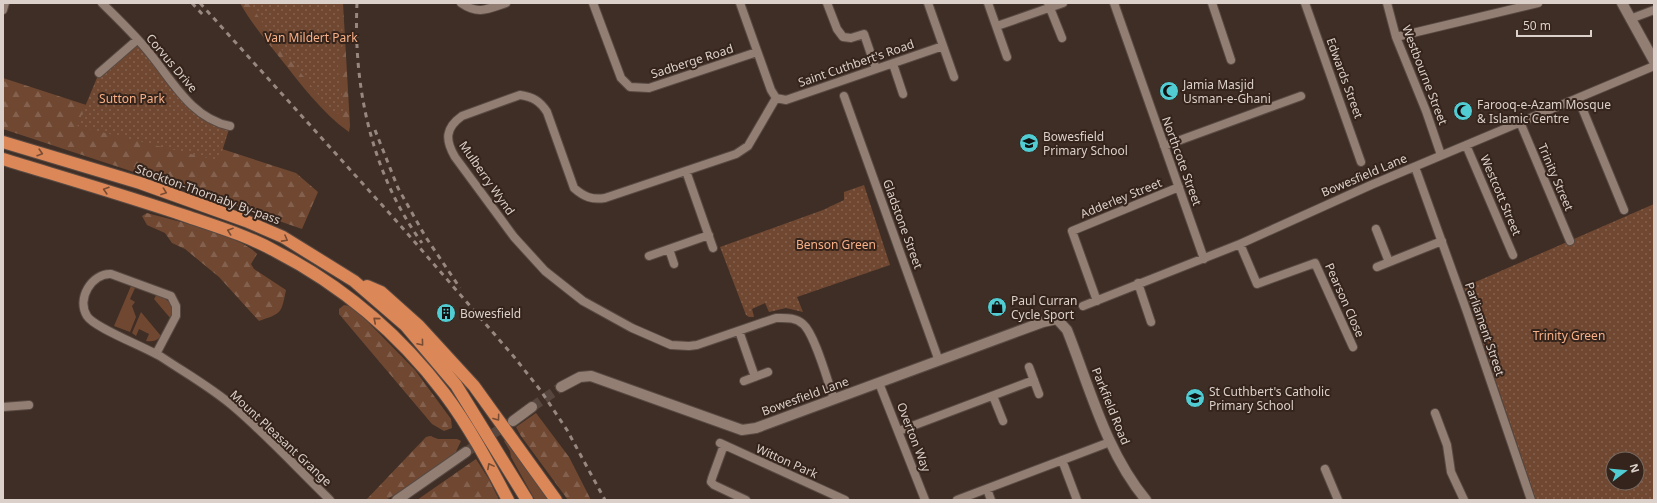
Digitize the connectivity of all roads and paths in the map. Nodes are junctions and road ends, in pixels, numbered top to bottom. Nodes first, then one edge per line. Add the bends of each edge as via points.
1 (5, 3) edge
2 (102, 3) edge
3 (461, 3) edge
4 (506, 3) edge
5 (593, 3) edge
6 (740, 3) edge
7 (827, 3) edge
8 (928, 3) edge
9 (988, 3) edge
10 (1063, 3) edge
11 (1114, 3) edge
12 (1212, 3) edge
13 (1305, 3) edge
14 (1387, 3) edge
15 (1538, 3) edge
16 (1622, 3) edge
17 (1049, 6) edge
18 (3, 10) edge
19 (1654, 10) edge
20 (1630, 19) junction
21 (996, 26) junction
22 (1062, 38) dead end
23 (1396, 38) junction
24 (137, 40) junction
25 (943, 46) junction
26 (757, 52) junction
27 (1007, 57) dead end
28 (1231, 60) dead end
29 (1654, 61) edge
30 (893, 64) junction
31 (1654, 66) edge
32 (876, 69) junction
33 (99, 73) dead end
34 (954, 77) dead end
35 (903, 94) dead end
36 (844, 96) dead end
37 (1301, 96) dead end
38 (776, 98) junction
39 (1578, 98) junction
40 (1520, 122) junction
41 (230, 126) dead end
42 (3, 142) edge
43 (1466, 145) junction
44 (1164, 146) junction
45 (1441, 155) junction
46 (3, 159) edge
47 (1362, 162) dead end
48 (1415, 167) junction
49 (686, 171) junction
50 (1179, 187) junction
51 (1624, 210) dead end
52 (1376, 230) dead end
53 (709, 235) junction
54 (1570, 241) dead end
55 (1442, 242) junction
56 (1240, 244) junction
57 (713, 248) dead end
58 (669, 249) junction
59 (649, 256) dead end
60 (1513, 256) dead end
61 (1204, 259) junction
62 (1389, 262) junction
63 (674, 264) dead end
64 (1377, 267) dead end
65 (354, 281) junction
66 (1138, 283) junction
67 (1097, 301) junction
68 (1083, 306) dead end
69 (1057, 319) joint
70 (1151, 322) dead end
71 (739, 331) junction
72 (1353, 347) dead end
73 (156, 354) junction
74 (939, 360) junction
75 (1029, 367) dead end
76 (768, 372) dead end
77 (755, 377) junction
78 (1034, 380) junction
79 (744, 381) dead end
80 (879, 383) junction
81 (561, 387) tunnel mouth
82 (1039, 394) dead end
83 (993, 396) junction
84 (834, 399) junction
85 (29, 405) dead end
86 (532, 406) tunnel mouth
87 (3, 407) edge
88 (1435, 413) dead end
89 (513, 421) tunnel mouth
90 (1003, 421) dead end
91 (899, 431) junction
92 (1110, 442) junction
93 (466, 452) tunnel mouth
94 (1062, 460) junction
95 (1325, 468) dead end
96 (987, 489) junction
97 (330, 500) edge
98 (397, 500) edge
99 (508, 500) edge
100 (527, 500) edge
101 (556, 500) edge
102 (746, 500) edge
103 (845, 500) edge
104 (925, 500) edge
105 (957, 500) edge
106 (991, 500) edge
107 (1077, 500) edge
108 (1146, 500) edge
109 (1338, 500) edge
110 (1464, 500) edge
111 (1531, 500) edge

1 - 18 street
2 - 24 street, Corvus Drive
3 - 4 street via 470,10 486,10
5 - 26 street, Sadberge Road via 621,78 630,87 649,88
6 - 26 street
7 - 32 street via 837,29 843,37 851,38 864,34
8 - 25 street
9 - 21 street
10 - 17 street
11 - 44 street, Northcote Street
12 - 28 street
13 - 47 street, Edwards Street
14 - 23 street, Westbourne Street
15 - 23 street
16 - 20 street
17 - 21 street
17 - 22 street
19 - 20 street
20 - 29 street
21 - 27 street
23 - 45 street, Westbourne Street via 1426,110
24 - 33 street
24 - 41 street, Corvus Drive via 195,110 218,124
25 - 30 street, Saint Cuthbert's Road
25 - 34 street
26 - 38 street via 770,90
30 - 32 street, Saint Cuthbert's Road
30 - 35 street
31 - 39 street, Bowesfield Lane
32 - 38 street, Saint Cuthbert's Road via 786,100
36 - 74 street, Gladstone Street
37 - 44 street
38 - 49 street, Mulberry Wynd via 748,146 736,154
39 - 40 street, Bowesfield Lane
39 - 51 street
40 - 43 street, Bowesfield Lane
40 - 54 street, Trinity Street
42 -> 65 highway, Stockton-Thornaby By-pass via 140,183 246,221 283,237
43 - 45 street, Bowesfield Lane
43 - 60 street, Westcott Street
44 - 50 street, Northcote Street
45 - 48 street, Bowesfield Lane
99 -> 46 highway via 484,454 444,394 395,337 340,290 275,250 240,235 138,200
48 - 55 street, Parliament Street
48 - 56 street, Bowesfield Lane
49 - 53 street
49 - 71 street, Mulberry Wynd via 605,198 589,198 574,188 546,112 542,104 529,96 511,98 462,116 455,121 448,138 449,148 455,157 527,253 582,301 632,328 671,345 697,345
50 - 61 street, Northcote Street
50 - 67 street, Adderley Street via 1072,231
52 - 62 street
53 - 57 street
53 - 58 street
55 - 62 street
55 - 111 street, Parliament Street
56 - 61 street, Bowesfield Lane
56 - 72 street, Pearson Close via 1257,284 1316,263
58 - 59 street
58 - 63 street
61 - 66 street, Bowesfield Lane
62 - 64 street
65 -> 100 highway, Stockton-Thornaby By-pass via 406,326 456,385
65 -> 101 highway via 380,292 424,331 474,386
66 - 67 street, Bowesfield Lane
66 - 70 street
67 - 68 street, Bowesfield Lane
69 - 74 street, Bowesfield Lane
69 - 92 street, Parkfield Road via 1067,330
71 - 77 street
71 - 84 street, Mulberry Wynd via 776,318 788,317 803,324 812,338
73 - 73 street, Mount Pleasant Grange via 97,325 87,317 84,299 93,281 102,275 111,274 171,296 176,306 176,316
73 - 97 street, Mount Pleasant Grange via 233,406
74 - 80 street, Bowesfield Lane
75 - 78 street
76 - 77 street
77 - 79 street
78 - 82 street
78 - 83 street
80 - 84 street, Bowesfield Lane
80 - 91 street, Overton Way
81 - 84 street, Bowesfield Lane via 580,377 591,376 742,430 756,428
83 - 90 street
83 - 91 street
85 - 87 street
86 - 89 street
88 - 110 street via 1447,445 1451,472
91 - 104 street, Overton Way
92 - 94 street
92 - 108 street, Parkfield Road via 1126,473
93 - 98 street
94 - 96 street
94 - 107 street
95 - 109 street
96 - 105 street
96 - 106 street
102 - 103 street, Witton Park via 711,482 722,444

